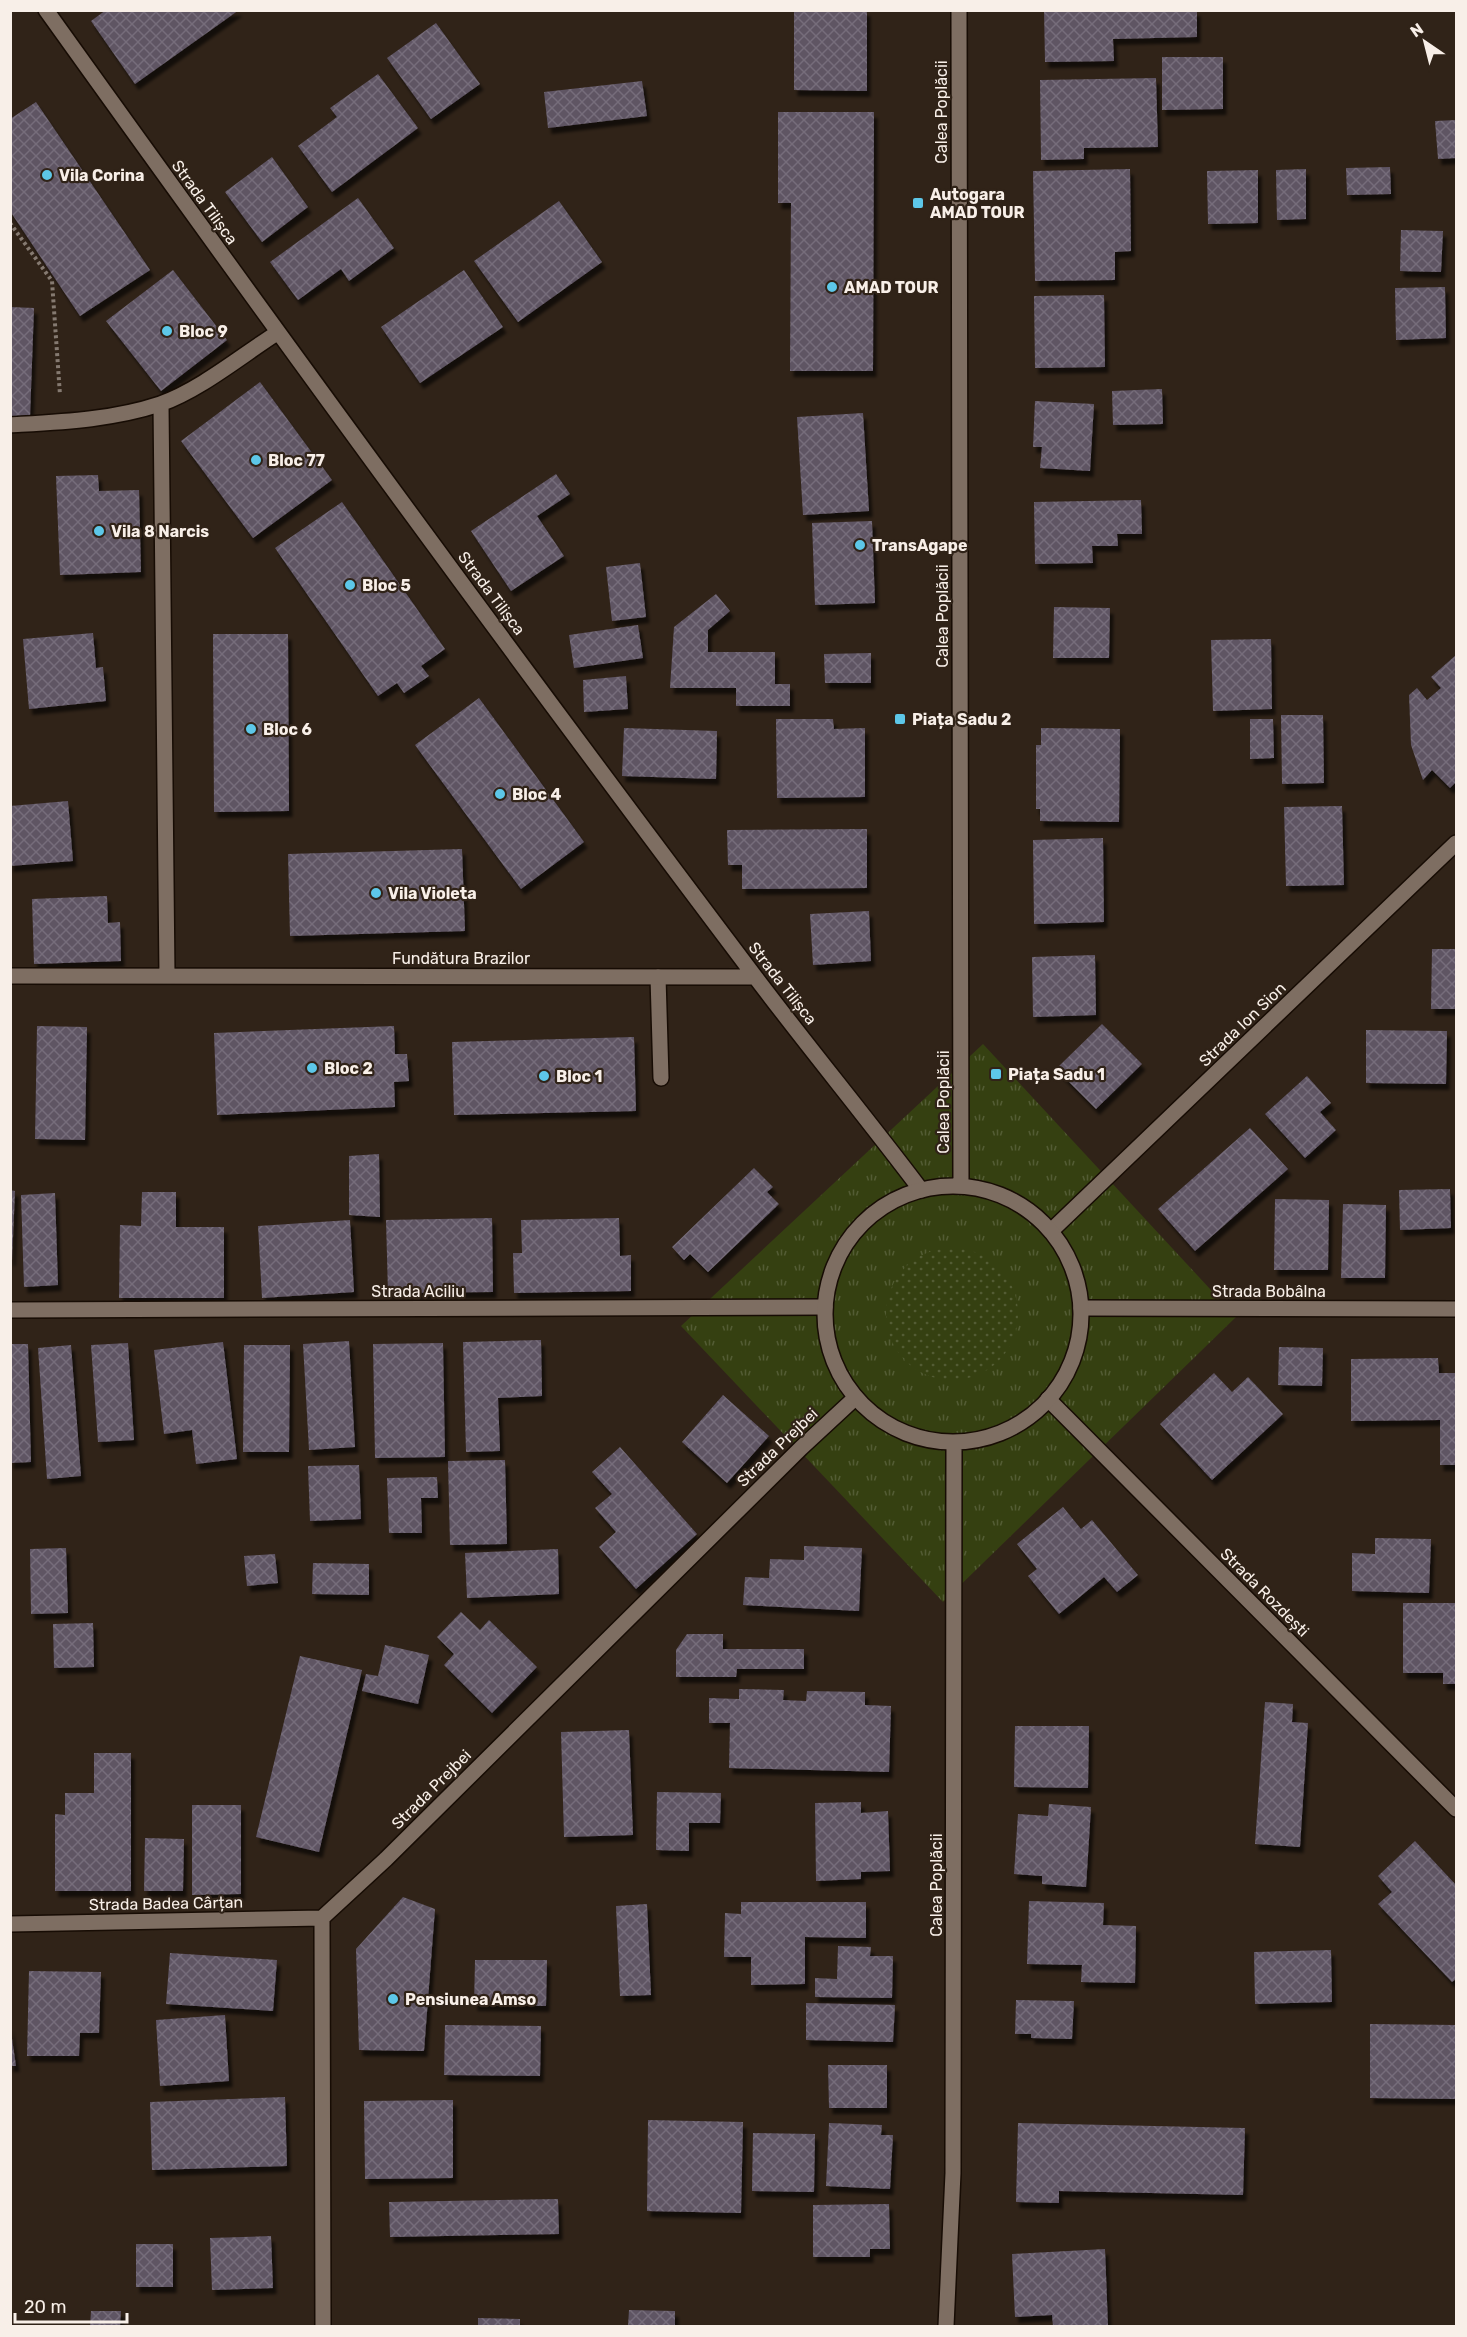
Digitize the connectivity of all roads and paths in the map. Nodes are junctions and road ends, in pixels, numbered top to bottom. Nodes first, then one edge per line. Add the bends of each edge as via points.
1 (46, 10) edge
2 (959, 10) edge
3 (10, 223) edge
4 (277, 333) junction
5 (161, 404) junction
6 (62, 421) junction
7 (10, 425) edge
8 (1456, 843) edge
9 (167, 975) junction
10 (10, 976) edge
11 (658, 977) junction
12 (755, 977) junction
13 (661, 1078) dead end
14 (961, 1186) junction
15 (921, 1190) junction
16 (1051, 1231) junction
17 (825, 1307) junction
18 (1081, 1308) junction
19 (1456, 1309) edge
20 (10, 1310) edge
21 (855, 1398) junction
22 (1048, 1399) junction
23 (954, 1443) junction
24 (1456, 1809) edge
25 (322, 1918) junction
26 (10, 1924) edge
27 (323, 2326) edge
28 (946, 2326) edge

1 - 4 street, Strada Tilișca
2 - 14 street, Calea Poplăcii
3 - 6 path via 52,281
4 - 5 street via 193,388
4 - 12 street, Strada Tilișca
5 - 6 street via 123,414
5 - 9 street
6 - 7 street
8 - 16 street, Strada Ion Sion
9 - 10 street, Fundătura Brazilor
9 - 11 street, Fundătura Brazilor
11 - 12 street, Fundătura Brazilor
11 - 13 street
12 - 15 street, Strada Tilișca
14 - 15 street
14 - 16 street via 1011,1200
15 - 17 street via 879,1209 861,1224 836,1262
16 - 18 street via 1072,1268
17 - 20 street, Strada Aciliu
17 - 21 street via 831,1355
18 - 19 street, Strada Bobâlna
18 - 22 street via 1074,1357
21 - 23 street via 889,1426 910,1435
21 - 25 street, Strada Prejbei
22 - 23 street via 1015,1426 975,1441
22 - 24 street, Strada Rozdești
23 - 28 street, Calea Poplăcii via 954,2162
25 - 26 street, Strada Badea Cârțan
25 - 27 street

